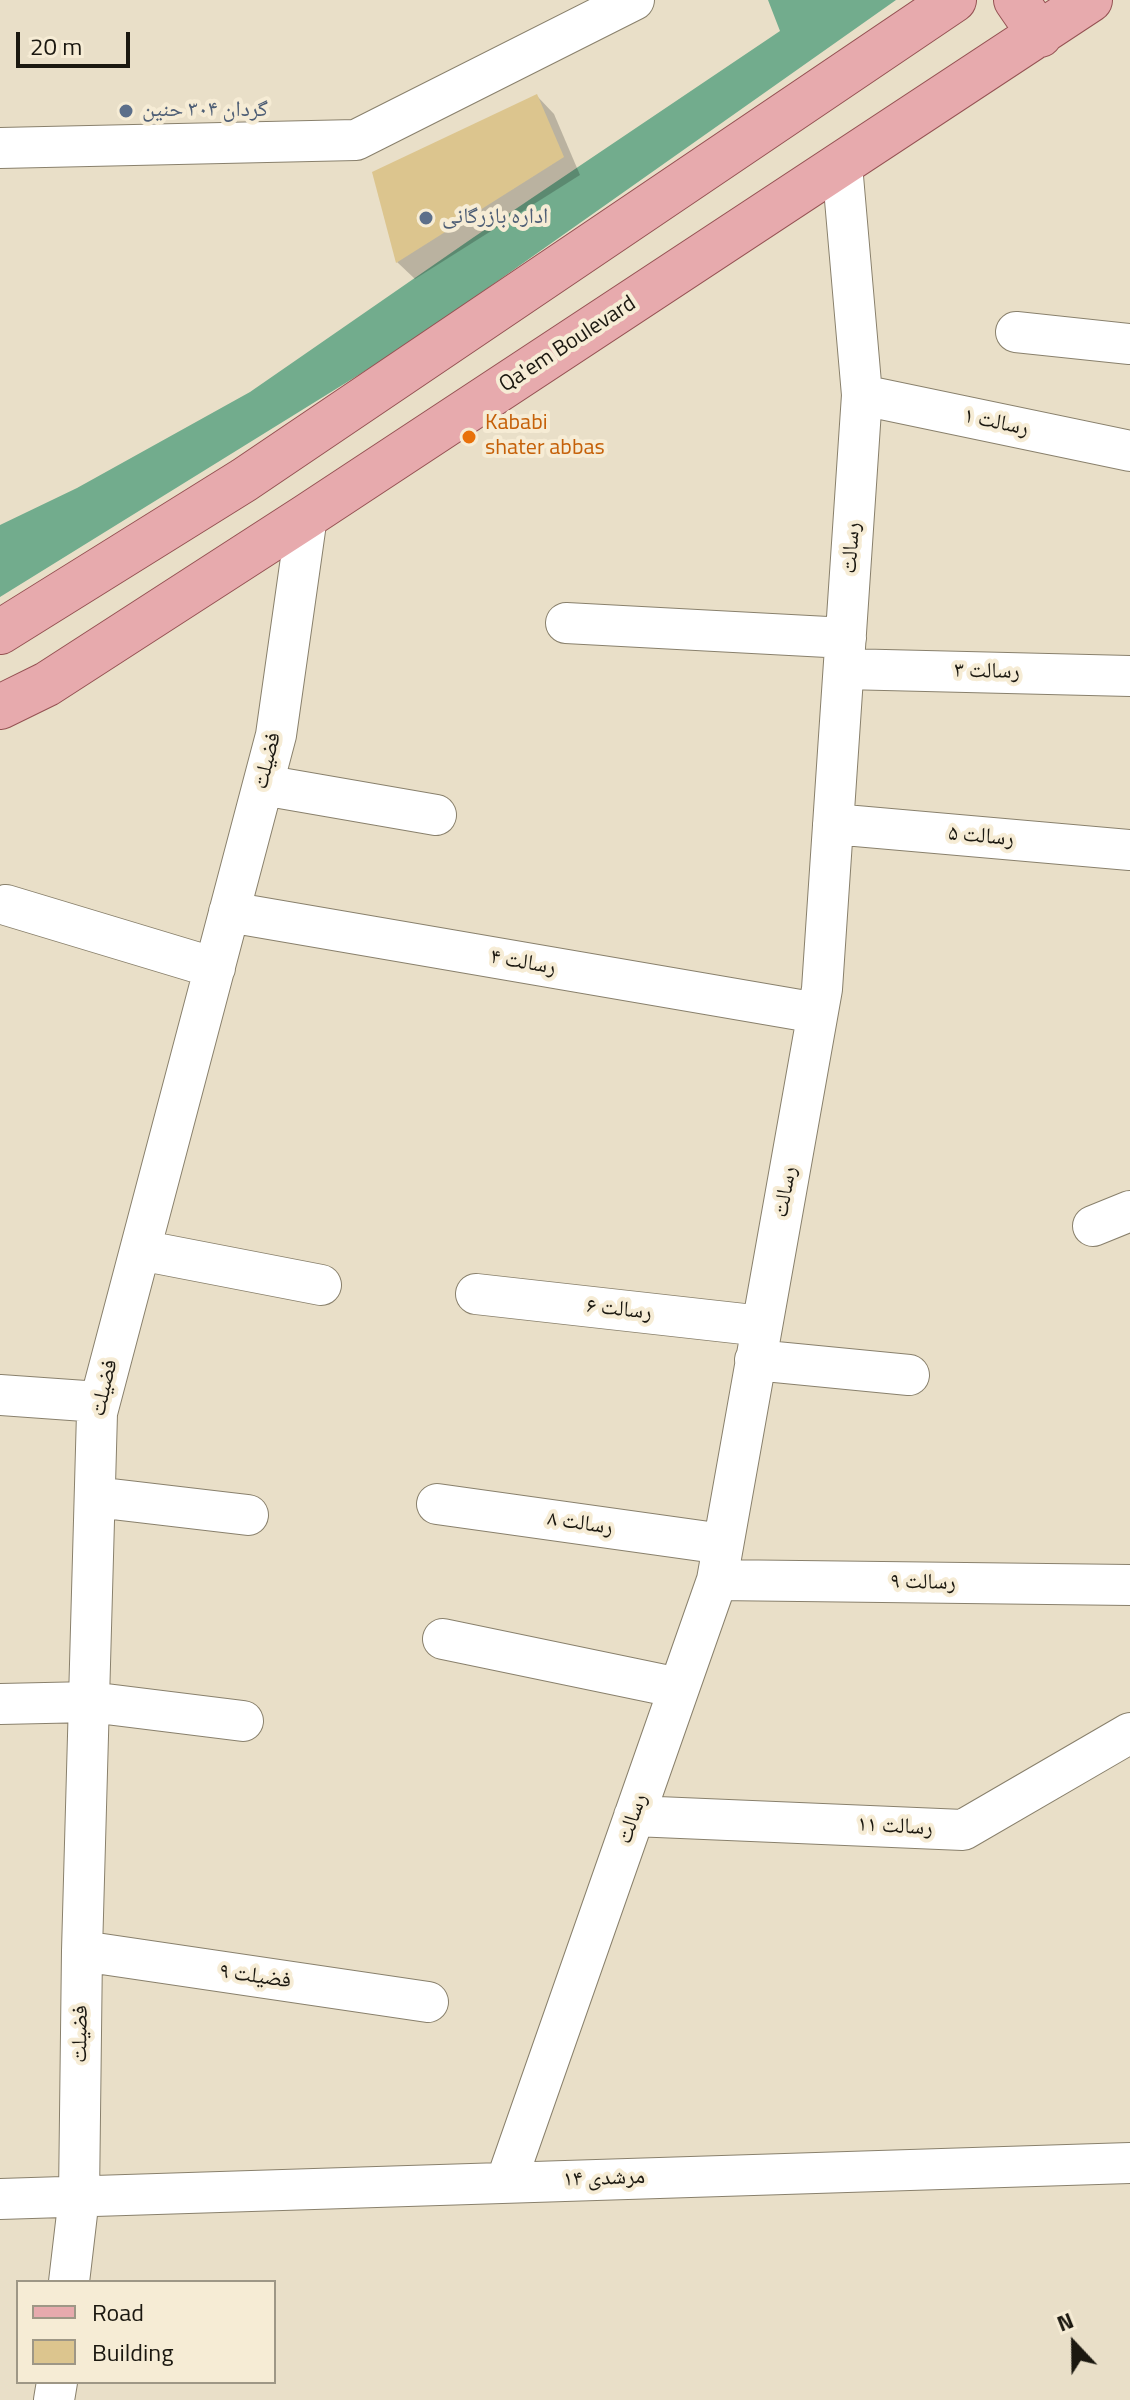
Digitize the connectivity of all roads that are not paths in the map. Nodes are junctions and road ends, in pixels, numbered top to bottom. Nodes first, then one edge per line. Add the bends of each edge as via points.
1 (634, 0) edge
2 (954, 0) edge
3 (1090, 0) edge
4 (1028, 18) edge
5 (0, 148) edge
6 (842, 165) junction
7 (1016, 332) dead end
8 (1130, 344) edge
9 (862, 395) junction
10 (1130, 451) edge
11 (307, 516) junction
12 (566, 623) dead end
13 (0, 632) edge
14 (845, 654) junction
15 (1130, 676) edge
16 (0, 707) edge
17 (263, 785) junction
18 (436, 815) dead end
19 (833, 824) junction
20 (1130, 850) edge
21 (6, 905) dead end
22 (229, 912) junction
23 (215, 968) junction
24 (817, 1013) junction
25 (1130, 1211) edge
26 (1093, 1226) dead end
27 (140, 1250) junction
28 (321, 1285) dead end
29 (476, 1294) dead end
30 (759, 1343) junction
31 (909, 1375) dead end
32 (0, 1395) edge
33 (99, 1402) junction
34 (95, 1497) junction
35 (437, 1504) dead end
36 (248, 1515) dead end
37 (720, 1562) junction
38 (1130, 1585) edge
39 (443, 1639) dead end
40 (679, 1688) junction
41 (90, 1702) junction
42 (0, 1704) edge
43 (243, 1721) dead end
44 (1130, 1733) edge
45 (634, 1816) junction
46 (82, 1951) junction
47 (428, 2002) dead end
48 (1130, 2163) edge
49 (506, 2182) junction
50 (79, 2197) junction
51 (0, 2199) edge
52 (69, 2280) edge

1 - 5 street via 356,140
2 - 13 main road via 244,480
3 - 4 main road, Qa'em Boulevard
4 - 6 main road, Qa'em Boulevard
6 - 9 street, رسالت
6 - 11 main road, Qa'em Boulevard
7 - 8 street
9 - 10 street, رسالت ۱
9 - 14 street, رسالت
11 - 16 main road, Qa'em Boulevard via 47,684
11 - 17 street, فضیلت via 276,735
12 - 14 street, رسالت ۳
14 - 15 street, رسالت ۳
14 - 19 street, رسالت
17 - 18 street
17 - 22 street, فضیلت
19 - 20 street, رسالت ۵
19 - 24 street, رسالت
21 - 23 street
22 - 23 street, فضیلت
22 - 24 street, رسالت ۴
23 - 27 street, فضیلت
24 - 30 street, رسالت
25 - 26 street
27 - 28 street
27 - 33 street, فضیلت
29 - 30 street, رسالت ۶
30 - 31 street, رسالت ۶
30 - 37 street, رسالت
32 - 33 street
33 - 34 street, فضیلت
34 - 36 street
34 - 41 street, فضیلت
35 - 37 street, رسالت ۸
37 - 38 street, رسالت ۹
37 - 40 street, رسالت
39 - 40 street
40 - 45 street, رسالت
41 - 42 street
41 - 43 street
41 - 46 street, فضیلت
44 - 45 street, رسالت ۱۱ via 963,1830
45 - 49 street, رسالت
46 - 47 street, فضیلت ۹
46 - 50 street, فضیلت
48 - 49 street, مرشدی ۱۴
49 - 50 street, مرشدی ۱۴
50 - 51 street, مرشدی ۱۴
50 - 52 street, فضیلت

